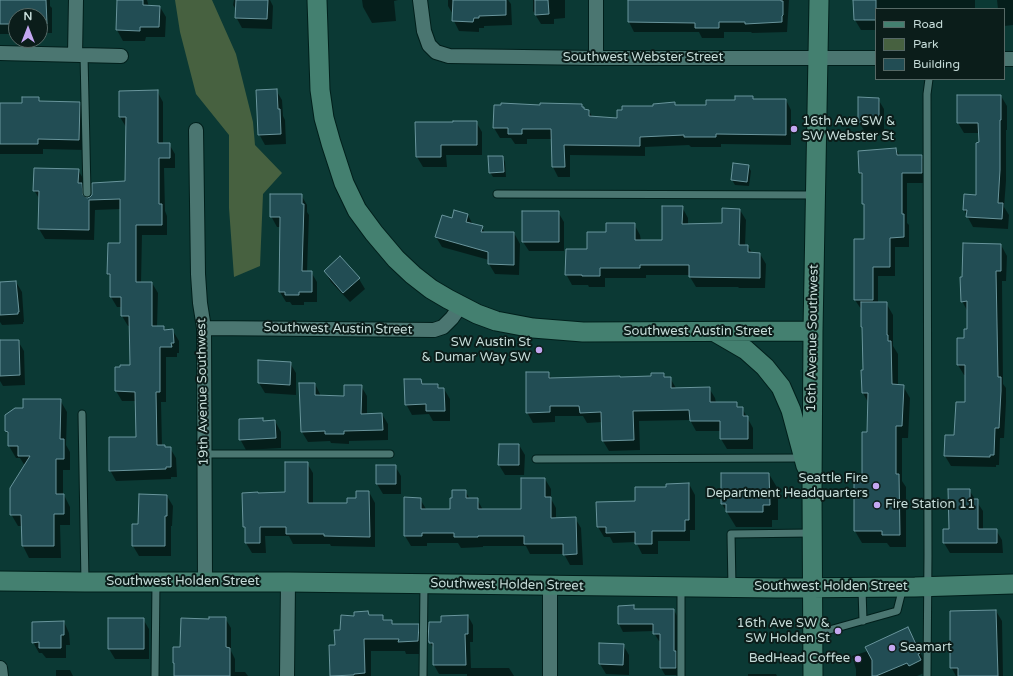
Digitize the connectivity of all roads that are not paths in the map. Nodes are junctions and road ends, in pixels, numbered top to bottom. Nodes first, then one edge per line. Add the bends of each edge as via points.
1 (76, 0) edge
2 (317, 0) edge
3 (420, 0) edge
4 (596, 0) edge
5 (819, 0) edge
6 (0, 54) edge
7 (80, 55) junction
8 (121, 56) dead end
9 (596, 58) junction
10 (818, 58) junction
11 (875, 58) edge
12 (929, 80) edge
13 (196, 130) dead end
14 (88, 193) dead end
15 (497, 194) dead end
16 (816, 195) junction
17 (461, 305) junction
18 (204, 328) junction
19 (813, 331) junction
20 (714, 332) junction
21 (82, 414) dead end
22 (205, 454) junction
23 (390, 454) dead end
24 (804, 458) junction
25 (536, 459) dead end
26 (812, 491) junction
27 (812, 533) junction
28 (0, 581) edge
29 (85, 582) junction
30 (156, 582) junction
31 (205, 582) junction
32 (288, 582) junction
33 (424, 584) junction
34 (1013, 584) edge
35 (550, 586) junction
36 (681, 587) junction
37 (903, 587) junction
38 (928, 587) junction
39 (732, 588) junction
40 (812, 588) junction
41 (862, 588) junction
42 (863, 621) junction
43 (812, 635) junction
44 (0, 668) edge
45 (1, 676) edge
46 (155, 676) edge
47 (287, 676) edge
48 (423, 676) edge
49 (550, 676) edge
50 (681, 676) edge
51 (813, 676) edge
52 (927, 676) edge

1 - 7 street
2 - 17 street, Southwest Austin Street via 320,90 324,118 344,183 357,210 396,259 431,289
3 - 9 street, Southwest Webster Street via 424,31 429,46 436,52 449,56
4 - 9 street
5 - 10 street, 16th Avenue Southwest
6 - 7 street
7 - 8 street
7 - 14 lane
9 - 10 street, Southwest Webster Street
10 - 11 street, Southwest Webster Street
10 - 16 street, 16th Avenue Southwest
12 - 38 lane
13 - 18 street, 19th Avenue Southwest via 198,274
15 - 16 lane
16 - 19 street, 16th Avenue Southwest
17 - 18 street, Southwest Austin Street via 443,327 434,330
17 - 20 street, Southwest Austin Street via 496,321 533,328 583,332
18 - 22 street, 19th Avenue Southwest
19 - 20 street, Southwest Austin Street
19 - 26 street, 16th Avenue Southwest
20 - 24 street via 746,350 765,367 781,387 791,410
21 - 29 lane
22 - 23 lane
22 - 31 street, 19th Avenue Southwest
24 - 25 lane
24 - 26 street
26 - 27 street, 16th Avenue Southwest
27 - 39 lane via 731,534
27 - 40 street, 16th Avenue Southwest
28 - 29 street, Southwest Holden Street
29 - 30 street, Southwest Holden Street
30 - 31 street, Southwest Holden Street
30 - 46 lane
31 - 32 street, Southwest Holden Street
32 - 33 street, Southwest Holden Street
32 - 47 street
33 - 35 street, Southwest Holden Street
33 - 48 lane
34 - 38 street, Southwest Holden Street
35 - 36 street, Southwest Holden Street
35 - 49 street
36 - 39 street, Southwest Holden Street
36 - 50 lane
37 - 38 street, Southwest Holden Street
37 - 41 street, Southwest Holden Street
37 - 42 lane via 896,611
38 - 52 lane
39 - 40 street, Southwest Holden Street
40 - 41 street, Southwest Holden Street
40 - 43 street, 16th Avenue Southwest
41 - 42 lane
42 - 43 lane
43 - 51 street, 16th Avenue Southwest
44 - 45 street

